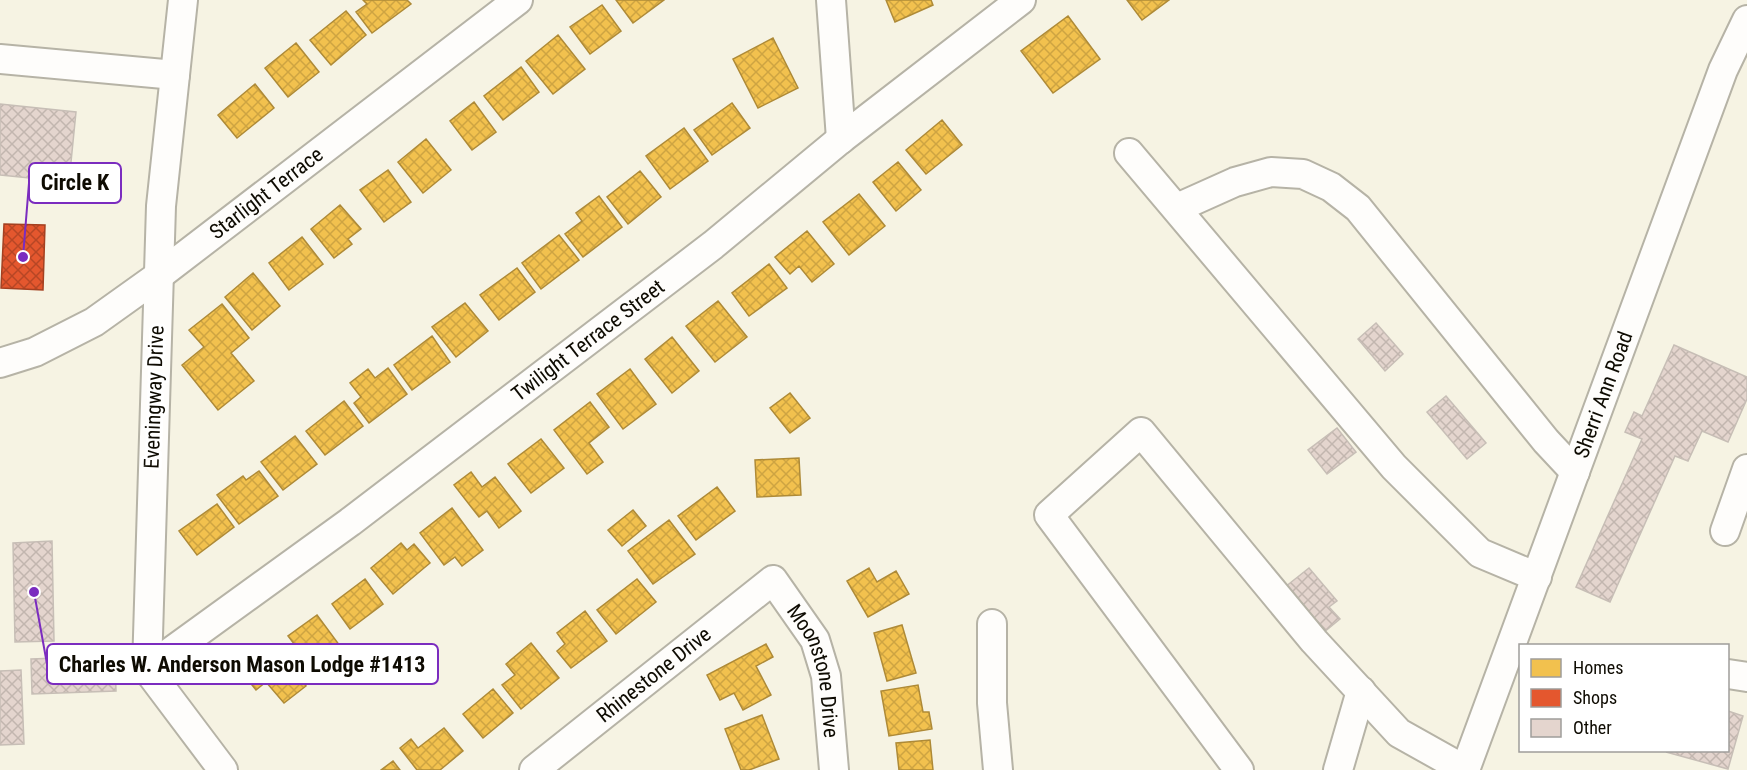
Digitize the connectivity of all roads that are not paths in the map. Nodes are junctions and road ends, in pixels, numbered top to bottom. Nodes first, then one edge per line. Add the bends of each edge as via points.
1 (183, 0) edge
2 (518, 0) edge
3 (831, 0) edge
4 (1021, 0) edge
5 (1747, 20) edge
6 (0, 58) edge
7 (175, 75) junction
8 (841, 139) junction
9 (1129, 153) dead end
10 (1177, 208) junction
11 (158, 277) junction
12 (0, 363) edge
13 (1747, 469) edge
14 (1575, 472) junction
15 (1725, 531) dead end
16 (1536, 577) junction
17 (773, 580) joint
18 (992, 624) dead end
19 (147, 669) junction
20 (1729, 674) edge
21 (1747, 677) edge
22 (1360, 691) junction
23 (223, 770) edge
24 (534, 770) edge
25 (834, 770) edge
26 (998, 770) edge
27 (1239, 770) edge
28 (1338, 770) edge
29 (1465, 770) edge

1 - 7 street, Eveningway Drive
2 - 11 street, Starlight Terrace
3 - 8 street
4 - 8 street, Twilight Terrace Street
5 - 14 street, Sherri Ann Road via 1723,70
6 - 7 street
7 - 11 street, Eveningway Drive
8 - 19 street, Twilight Terrace Street via 695,259 350,522
9 - 10 street
10 - 14 street via 1236,182 1271,172 1303,174 1331,187 1358,208
10 - 16 street via 1394,467 1480,553
11 - 12 street, Starlight Terrace via 94,322 35,352
11 - 19 street, Eveningway Drive
13 - 15 street
14 - 16 street, Sherri Ann Road
16 - 29 street, Sherri Ann Road
17 - 24 street, Rhinestone Drive
17 - 25 street, Moonstone Drive via 814,640 826,676
18 - 26 street via 992,703
19 - 23 street
20 - 21 street
22 - 27 street via 1141,432 1049,515
22 - 28 street
22 - 29 street via 1399,733

